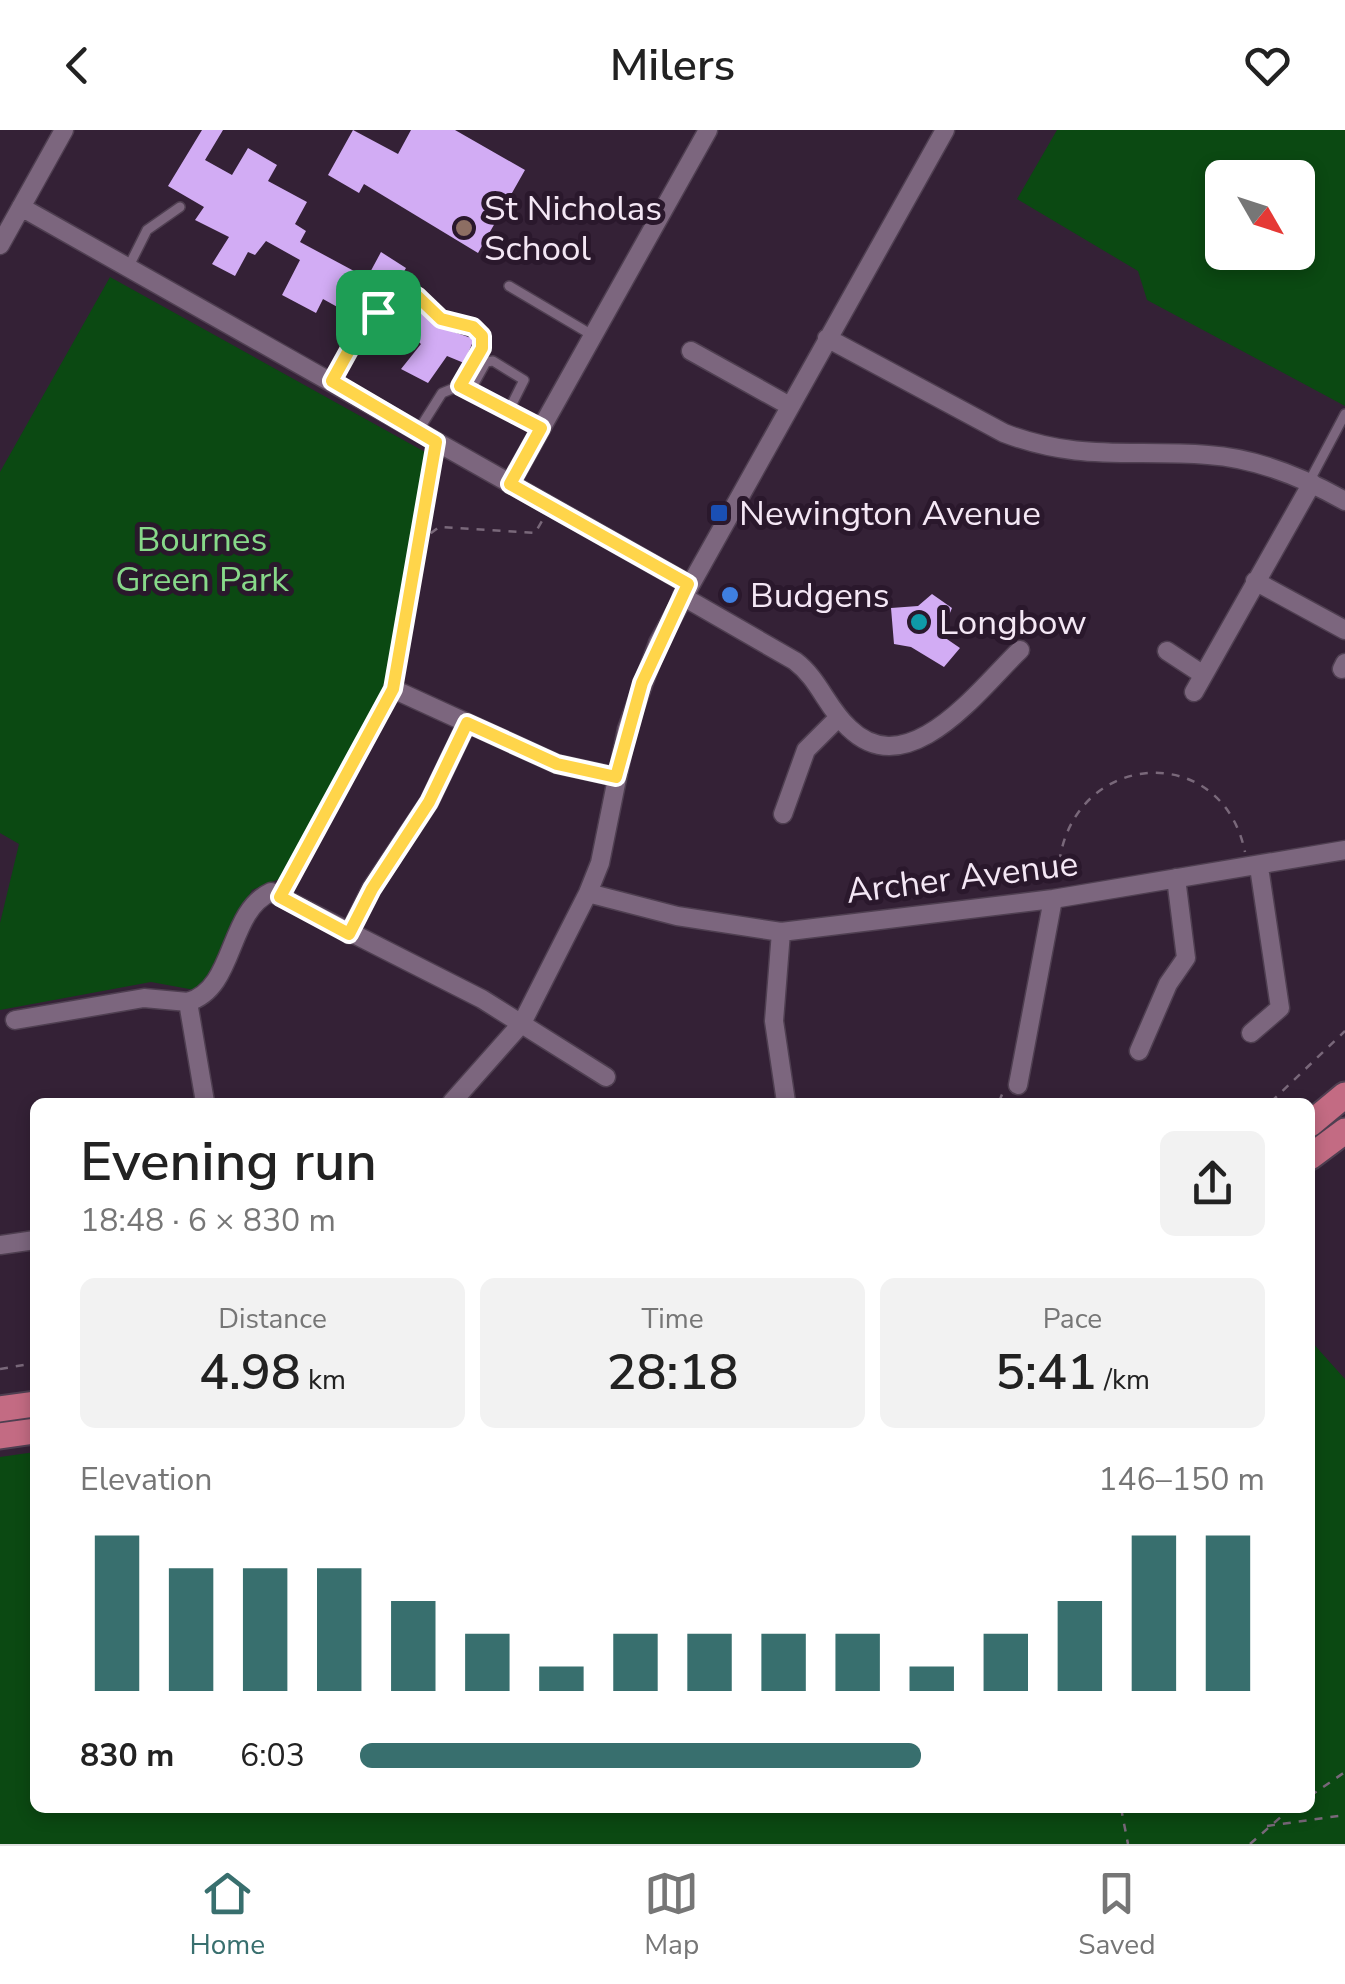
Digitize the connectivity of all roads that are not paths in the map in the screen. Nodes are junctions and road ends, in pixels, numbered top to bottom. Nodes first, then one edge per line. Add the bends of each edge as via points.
1 (64, 130) edge
2 (708, 130) edge
3 (945, 130) edge
4 (180, 206) dead end
5 (21, 207) junction
6 (0, 246) edge
7 (129, 266) junction
8 (509, 286) dead end
9 (592, 335) junction
10 (828, 338) junction
11 (690, 351) dead end
12 (332, 381) junction
13 (460, 386) junction
14 (471, 389) junction
15 (788, 405) junction
16 (509, 410) junction
17 (1345, 414) edge
18 (541, 428) junction
19 (418, 432) junction
20 (1310, 482) junction
21 (510, 484) junction
22 (1345, 501) edge
23 (1254, 581) junction
24 (685, 590) junction
25 (1345, 630) edge
26 (1020, 650) dead end
27 (1167, 651) dead end
28 (1202, 674) junction
29 (393, 689) road end
30 (1194, 692) dead end
31 (839, 717) junction
32 (467, 723) junction
33 (616, 777) junction
34 (783, 814) dead end
35 (1345, 850) edge
36 (1254, 867) junction
37 (1176, 878) junction
38 (588, 893) junction
39 (1057, 899) junction
40 (781, 932) junction
41 (349, 934) junction
42 (188, 1002) junction
43 (15, 1020) dead end
44 (522, 1023) junction
45 (1252, 1033) dead end
46 (1139, 1051) dead end
47 (606, 1078) dead end
48 (1018, 1084) dead end
49 (1345, 1095) edge
50 (204, 1098) edge
51 (456, 1098) edge
52 (785, 1098) edge
53 (1315, 1120) edge
54 (1345, 1130) edge
55 (1315, 1153) edge
56 (30, 1241) edge
57 (0, 1245) edge
58 (30, 1405) edge
59 (0, 1409) edge
60 (30, 1432) edge
61 (0, 1436) edge

1 - 5 street
2 - 9 street
3 - 10 street
4 - 7 lane via 147,230
5 - 6 street
5 - 7 street
7 - 12 street
8 - 9 lane
9 - 18 street
10 - 15 street
10 - 20 street via 1032,444 1113,456 1210,455
11 - 15 street
12 - 13 lane via 368,316 412,295 441,319 482,336
12 - 19 street
13 - 14 lane
13 - 19 lane via 442,393
14 - 16 lane
14 - 16 lane via 493,361 524,380
15 - 24 street
16 - 18 lane
17 - 20 lane
18 - 21 street
19 - 21 street
20 - 22 street
20 - 23 street
21 - 24 street
23 - 25 street
23 - 28 street
24 - 31 street via 808,671
24 - 33 street via 642,683
26 - 31 street via 940,727 915,742 876,744
27 - 28 street
28 - 30 street
29 - 32 street
31 - 34 street via 806,750
32 - 33 street via 557,764
32 - 41 street via 429,802
33 - 38 street
35 - 36 street, Archer Avenue
36 - 37 street, Archer Avenue
36 - 45 street via 1280,1002 1278,1013
37 - 39 street, Archer Avenue
37 - 46 street via 1186,958
38 - 40 street, Archer Avenue
38 - 44 street
39 - 40 street, Archer Avenue
39 - 48 street
40 - 52 street via 774,1021
41 - 42 street via 270,892 260,898 210,990
41 - 44 street
42 - 43 street via 144,998
42 - 50 street
44 - 47 street
44 - 51 street
49 - 53 main road
54 - 55 main road
56 - 57 street
58 - 59 main road
60 - 61 main road

